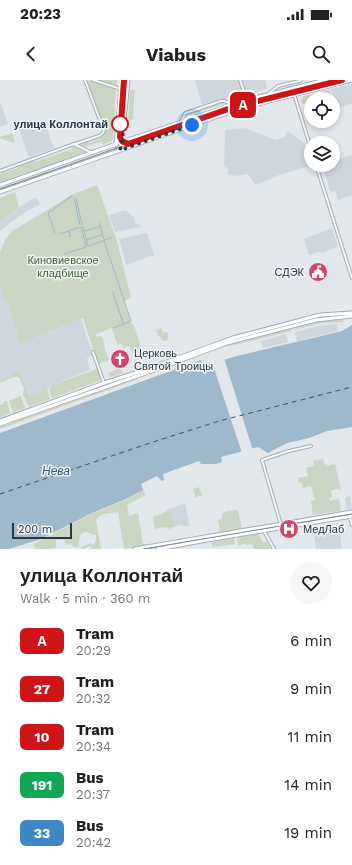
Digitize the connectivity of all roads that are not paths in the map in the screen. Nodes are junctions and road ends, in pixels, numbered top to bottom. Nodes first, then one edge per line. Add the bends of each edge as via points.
1 (85, 80) edge
2 (93, 80) edge
3 (122, 80) edge
4 (128, 80) edge
5 (240, 80) edge
6 (301, 80) edge
7 (325, 80) edge
8 (352, 80) edge
9 (121, 91) junction
10 (267, 94) junction
11 (294, 94) junction
12 (247, 100) junction
13 (233, 104) junction
14 (181, 122) junction
15 (307, 136) edge
16 (122, 142) junction
17 (74, 144) junction
18 (116, 144) junction
19 (120, 150) junction
20 (91, 153) junction
21 (0, 171) edge
22 (318, 172) edge
23 (0, 185) edge
24 (0, 192) edge
25 (352, 278) edge
26 (352, 313) edge
27 (352, 316) edge
28 (93, 352) dead end
29 (104, 383) junction
30 (0, 422) edge
31 (311, 446) dead end
32 (351, 514) edge
33 (352, 525) edge
34 (281, 526) junction
35 (263, 529) junction
36 (136, 549) edge
37 (158, 549) edge
38 (274, 549) edge

1 - 17 street via 104,130 98,136
2 - 9 street
3 - 9 main road
4 - 16 main road
5 - 12 street
6 - 10 street via 278,86
7 - 10 main road
8 - 11 main road
9 - 18 main road
10 - 12 main road
11 - 15 street
11 - 19 main road via 241,108
12 - 13 main road
13 - 14 main road
13 - 14 street via 221,101 186,113
14 - 16 main road
16 - 18 main road
16 - 19 main road
17 - 20 street
17 - 21 street
18 - 19 main road
18 - 20 main road
19 - 24 main road
20 - 23 main road
22 - 25 street
26 - 29 main road via 320,315 233,338
27 - 30 main road via 316,320 226,343
28 - 29 street
29 - 30 main road
31 - 34 street via 262,460
32 - 33 street
32 - 34 main road
34 - 35 main road
35 - 36 main road
35 - 37 main road
35 - 38 street

